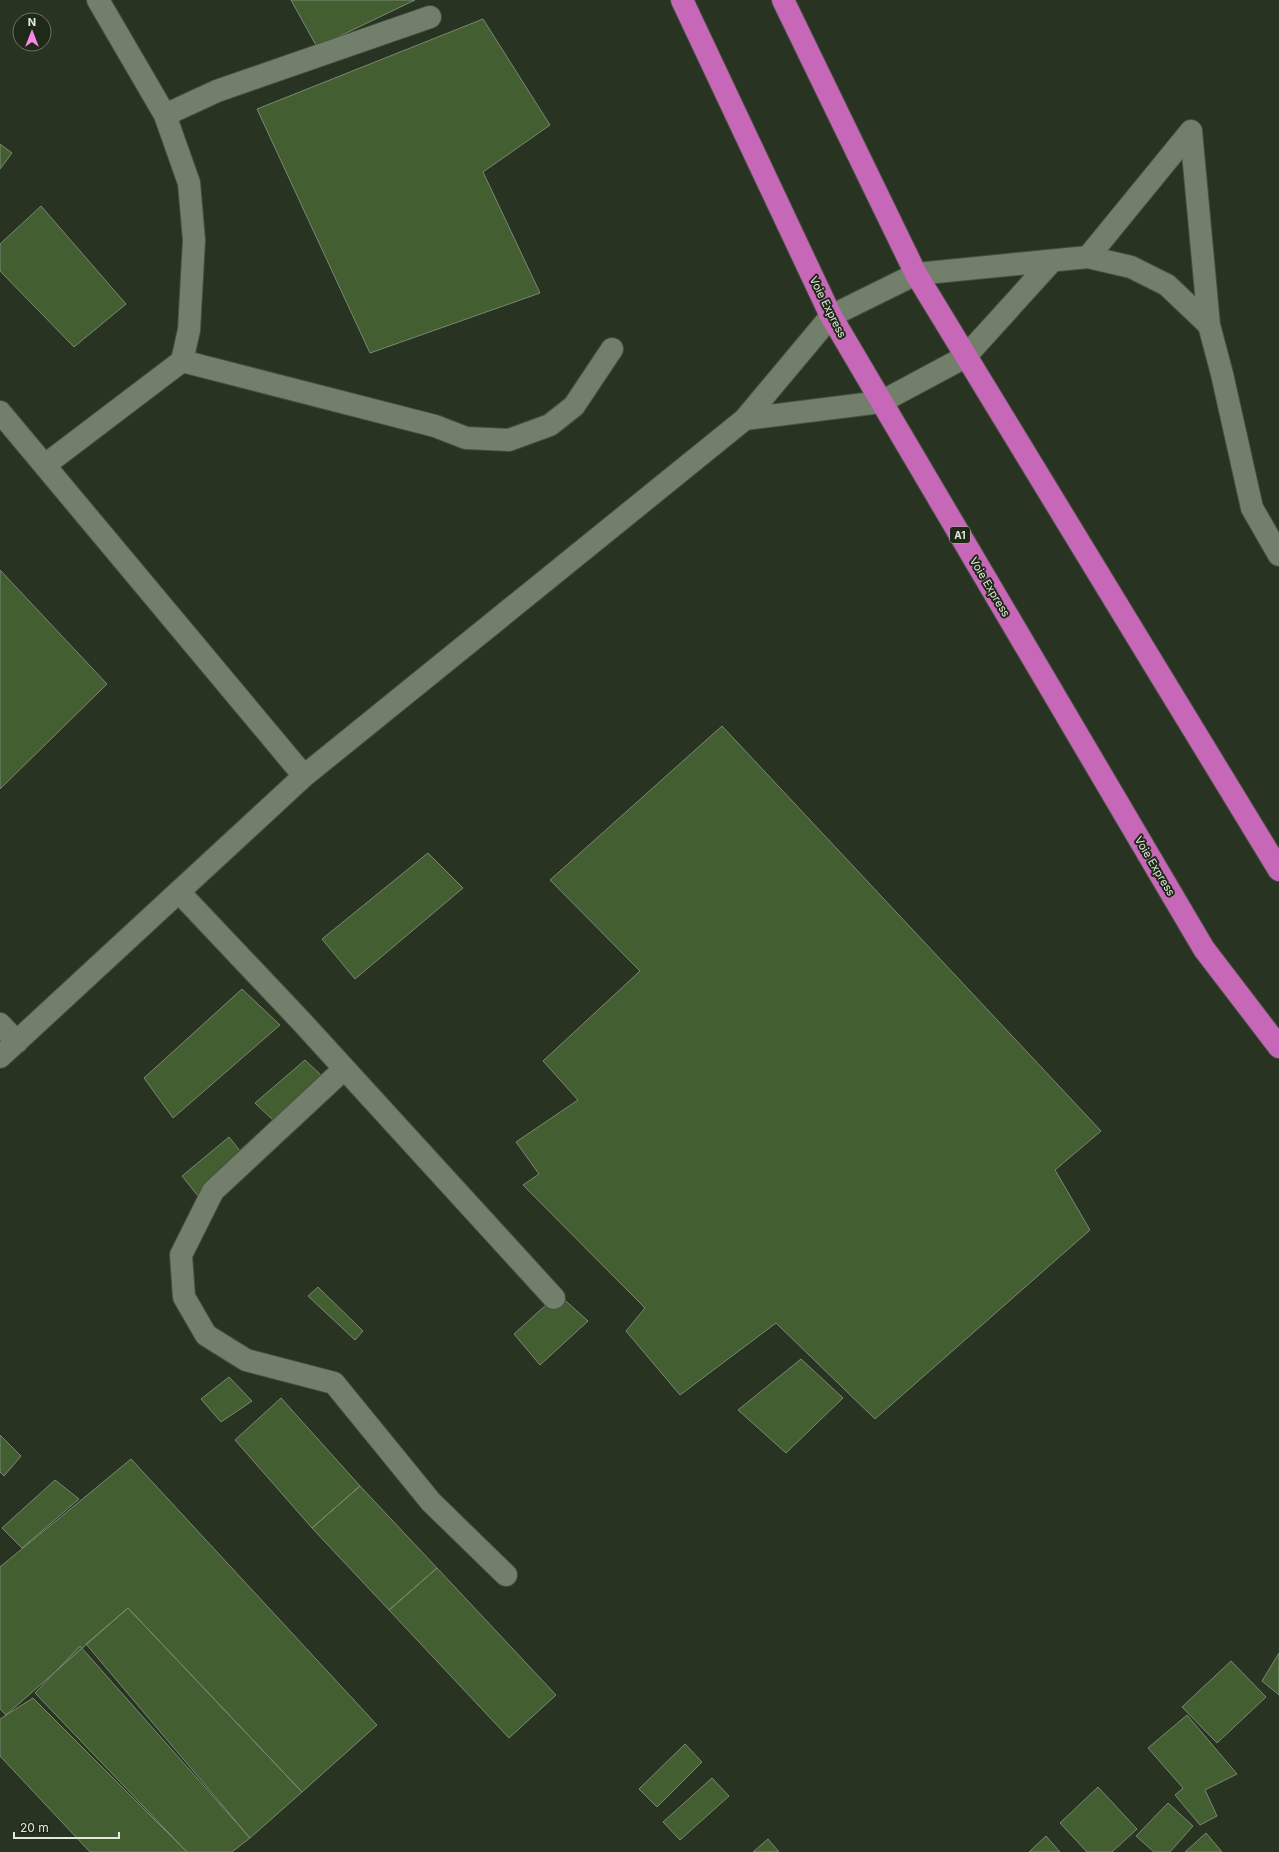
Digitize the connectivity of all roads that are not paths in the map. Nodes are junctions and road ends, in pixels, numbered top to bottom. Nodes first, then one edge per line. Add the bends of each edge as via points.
1 (98, 0) edge
2 (682, 0) edge
3 (783, 0) edge
4 (430, 17) dead end
5 (165, 115) junction
6 (1088, 257) junction
7 (1052, 261) junction
8 (916, 274) junction
9 (831, 316) junction
10 (1208, 325) junction
11 (612, 349) dead end
12 (965, 357) junction
13 (182, 361) junction
14 (881, 402) junction
15 (0, 412) edge
16 (745, 419) junction
17 (45, 465) junction
18 (1279, 555) edge
19 (304, 776) junction
20 (1279, 870) edge
21 (179, 892) junction
22 (0, 1024) edge
23 (17, 1042) junction
24 (1279, 1048) edge
25 (0, 1057) edge
26 (344, 1069) junction
27 (554, 1298) dead end
28 (506, 1575) dead end

1 - 5 street
2 - 9 highway, Voie Express / A1
3 - 8 highway
4 - 5 street via 218,91
5 - 13 street via 189,184 194,240 189,330
6 - 7 street
6 - 10 street via 1131,267 1167,285
6 - 10 street via 1191,130
7 - 8 street
7 - 12 street
8 - 9 street
8 - 12 highway
9 - 14 highway, Voie Express / A1
9 - 16 street
10 - 18 street via 1222,374 1252,508
11 - 13 street via 574,406 550,425 509,440 466,438 435,426
12 - 14 street
12 - 20 highway
13 - 17 street
14 - 16 street
14 - 24 highway, Voie Express / A1 via 1204,948
15 - 17 street
16 - 19 street
17 - 19 street
19 - 21 street
21 - 23 street
21 - 26 street
22 - 23 street
23 - 25 street
26 - 27 street
26 - 28 street via 213,1191 181,1255 184,1297 206,1335 246,1360 334,1383 431,1502

